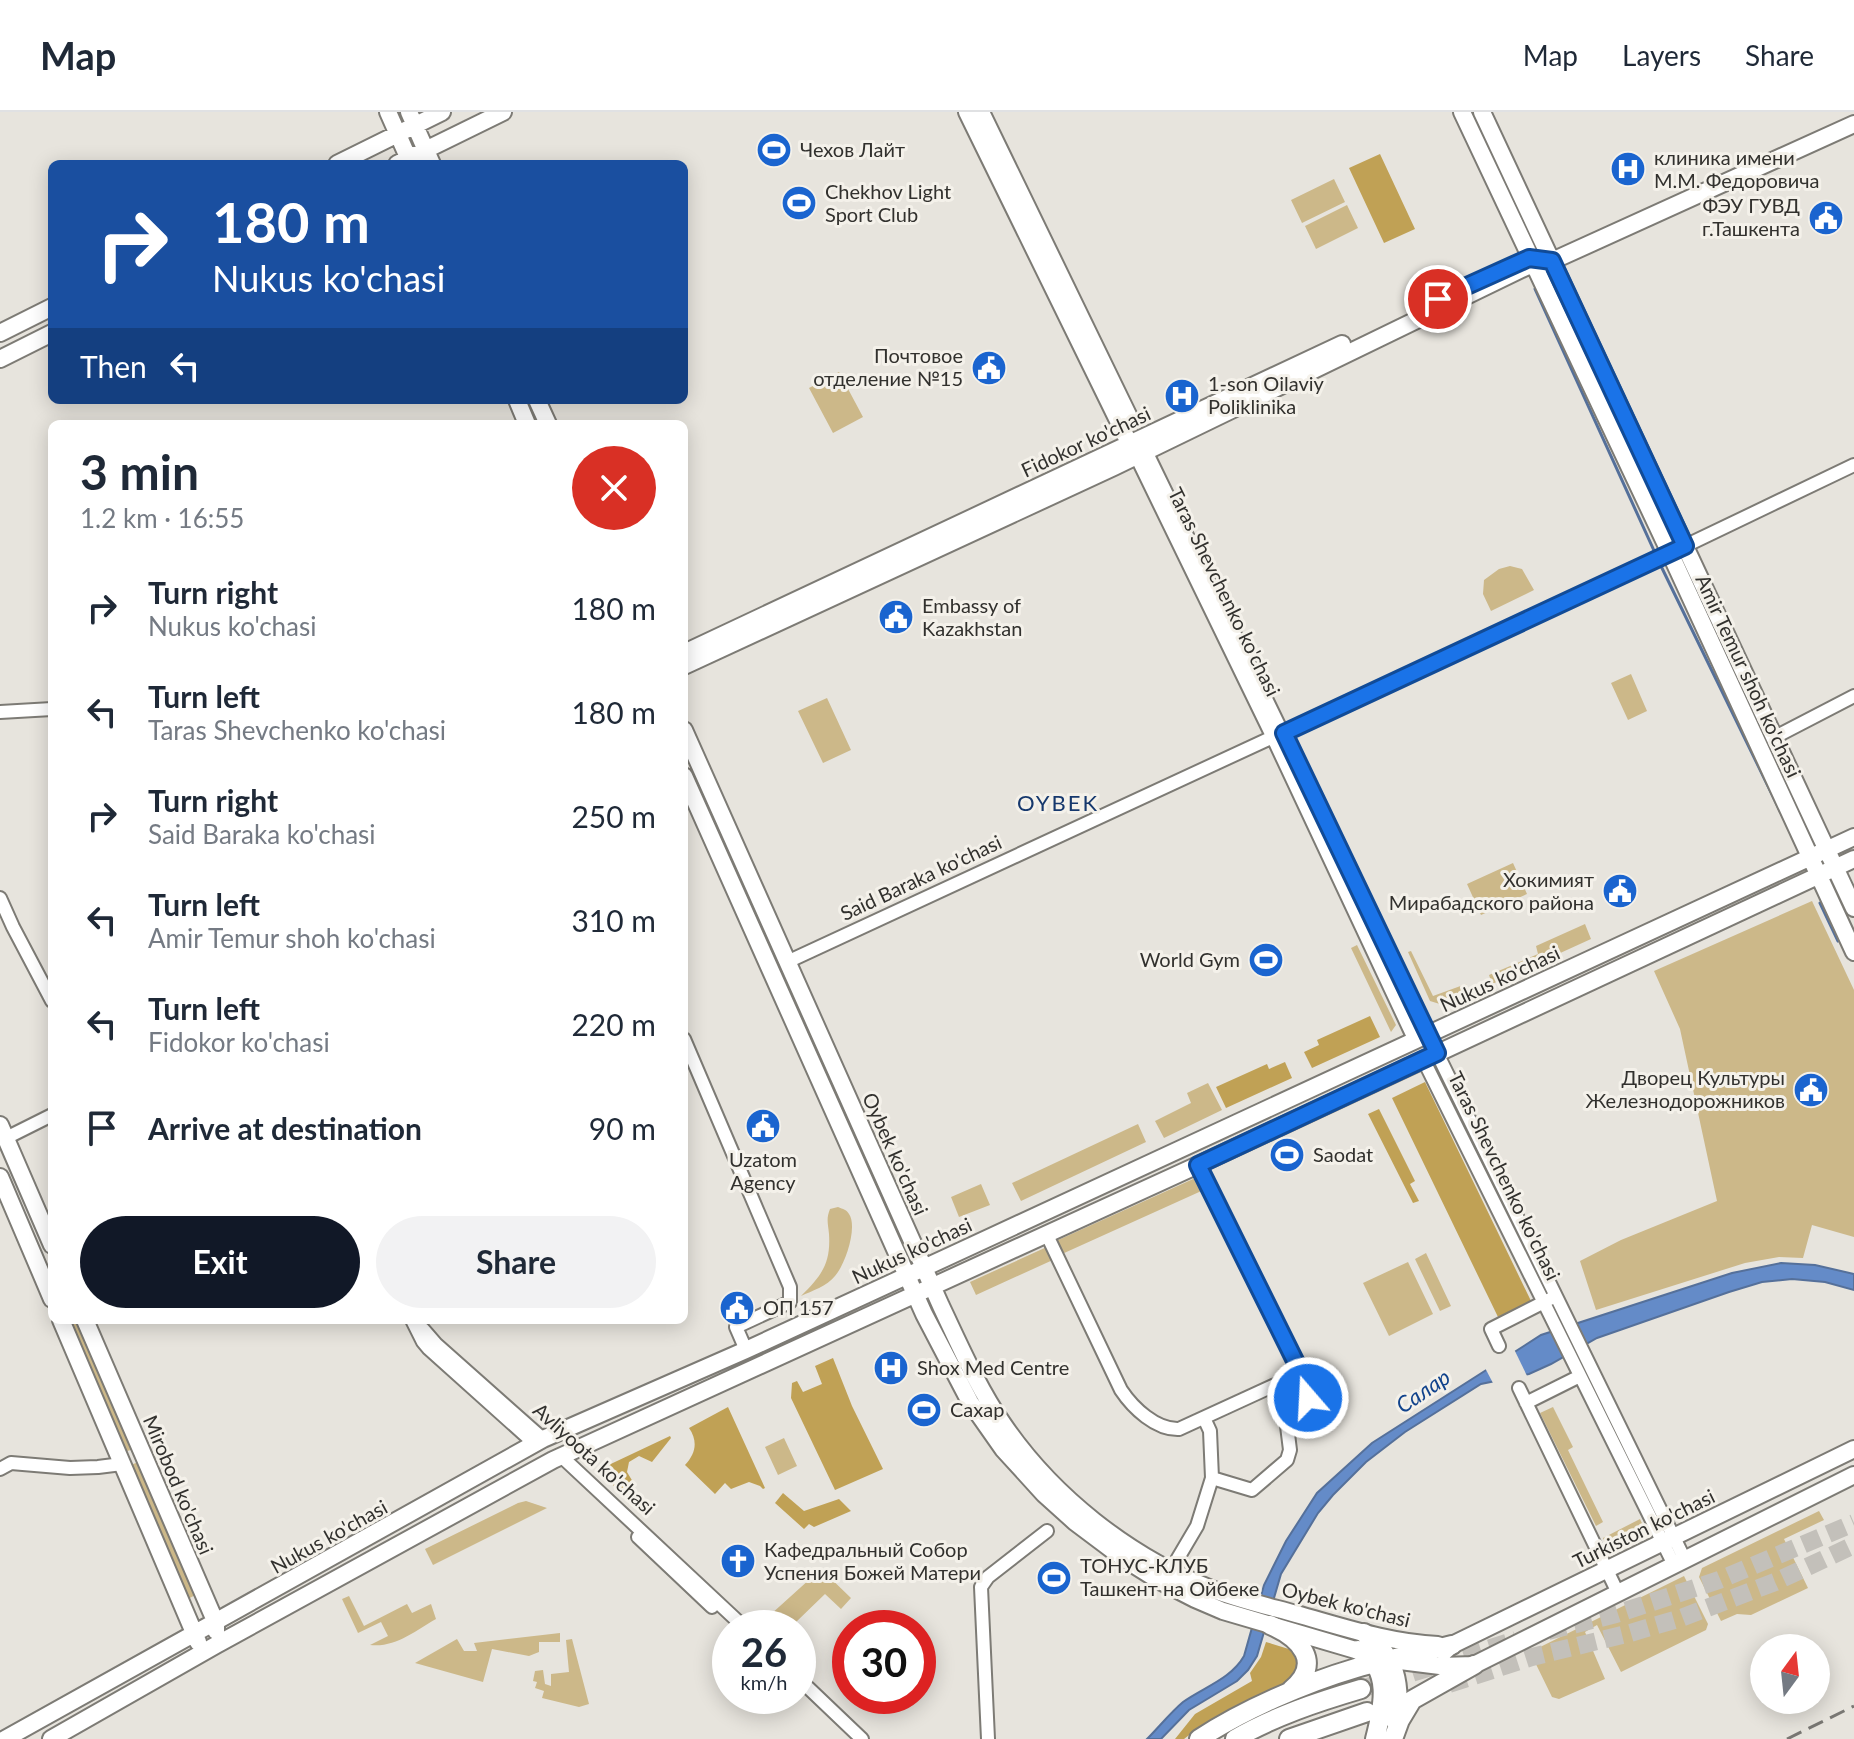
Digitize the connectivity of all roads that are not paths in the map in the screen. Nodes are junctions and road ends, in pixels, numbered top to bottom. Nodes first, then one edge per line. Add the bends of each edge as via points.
1 (388, 112) edge
2 (442, 112) edge
3 (503, 112) edge
4 (967, 112) edge
5 (981, 112) edge
6 (1462, 112) edge
7 (1482, 112) edge
8 (412, 119) edge
9 (1848, 132) edge
10 (398, 134) junction
11 (429, 157) edge
12 (345, 160) edge
13 (405, 160) edge
14 (1531, 262) junction
15 (1554, 265) junction
16 (48, 309) edge
17 (0, 333) edge
18 (48, 335) edge
19 (0, 359) edge
20 (1138, 447) junction
21 (1854, 465) edge
22 (1677, 550) junction
23 (688, 651) edge
24 (688, 664) edge
25 (1854, 696) edge
26 (48, 709) edge
27 (0, 712) edge
28 (1278, 735) junction
29 (1775, 737) junction
30 (688, 739) edge
31 (1757, 745) junction
32 (688, 785) edge
33 (1854, 837) edge
34 (1826, 850) junction
35 (1810, 858) junction
36 (1854, 859) edge
37 (1835, 867) junction
38 (1818, 875) junction
39 (0, 898) edge
40 (1854, 908) edge
41 (1854, 952) edge
42 (787, 962) junction
43 (48, 993) edge
44 (1422, 1038) junction
45 (688, 1048) edge
46 (1430, 1056) junction
47 (48, 1116) edge
48 (3, 1132) edge
49 (1198, 1165) junction
50 (1, 1183) edge
51 (36, 1207) junction
52 (16, 1215) junction
53 (1046, 1233) junction
54 (48, 1236) edge
55 (924, 1268) junction
56 (907, 1276) junction
57 (931, 1285) junction
58 (48, 1290) edge
59 (914, 1293) junction
60 (1559, 1301) junction
61 (1546, 1307) junction
62 (63, 1324) edge
63 (87, 1324) edge
64 (418, 1324) edge
65 (1499, 1346) dead end
66 (746, 1350) junction
67 (1577, 1370) junction
68 (1301, 1373) junction
69 (1519, 1388) dead end
70 (1526, 1403) junction
71 (1204, 1418) junction
72 (539, 1442) junction
73 (1854, 1449) edge
74 (557, 1458) junction
75 (122, 1464) junction
76 (0, 1469) edge
77 (1852, 1476) edge
78 (1212, 1478) junction
79 (1047, 1531) dead end
80 (1668, 1539) junction
81 (1680, 1562) junction
82 (1171, 1570) junction
83 (1607, 1570) junction
84 (1618, 1593) junction
85 (715, 1610) edge
86 (725, 1610) edge
87 (1252, 1611) junction
88 (1273, 1616) junction
89 (216, 1623) junction
90 (194, 1635) junction
91 (1361, 1642) junction
92 (1452, 1645) junction
93 (210, 1648) junction
94 (1383, 1662) junction
95 (1474, 1665) junction
96 (1451, 1666) junction
97 (1361, 1689) tunnel mouth
98 (816, 1701) edge
99 (816, 1701) edge
100 (1272, 1701) junction
101 (1367, 1712) tunnel mouth
102 (1394, 1736) edge
103 (5, 1739) edge
104 (51, 1739) edge
105 (851, 1739) edge
106 (862, 1739) edge
107 (988, 1739) edge
108 (1199, 1739) edge
109 (1235, 1739) edge
110 (1289, 1739) edge
111 (1375, 1739) edge

1 - 10 main road
2 - 8 main road
3 - 11 main road
4 - 20 main road, Taras Shevchenko ko'chasi
5 - 20 main road, Taras Shevchenko ko'chasi
6 - 14 main road, Amir Temur shoh ko'chasi
7 - 15 main road, Amir Temur shoh ko'chasi
8 - 10 main road
8 - 11 main road
9 - 15 main road
10 - 12 main road
10 - 13 main road
14 - 15 main road
14 - 20 main road, Fidokor ko'chasi
14 - 22 main road, Amir Temur shoh ko'chasi
15 - 22 main road, Amir Temur shoh ko'chasi
16 - 17 main road
18 - 19 main road
20 - 23 main road, Fidokor ko'chasi
20 - 24 main road, Fidokor ko'chasi
20 - 28 street, Taras Shevchenko ko'chasi
21 - 22 street, Said Baraka ko'chasi
22 - 28 street, Said Baraka ko'chasi
22 - 29 main road, Amir Temur shoh ko'chasi
22 - 31 main road, Amir Temur shoh ko'chasi
25 - 29 street
26 - 27 street
28 - 42 street, Said Baraka ko'chasi
28 - 44 street, Taras Shevchenko ko'chasi
29 - 31 main road
29 - 34 main road, Amir Temur shoh ko'chasi
30 - 42 main road, Oybek ko'chasi
31 - 35 main road, Amir Temur shoh ko'chasi
32 - 56 main road, Oybek ko'chasi
33 - 34 main road, Nukus ko'chasi
34 - 35 main road, Nukus ko'chasi
34 - 37 main road, Amir Temur shoh ko'chasi
35 - 38 main road, Amir Temur shoh ko'chasi
35 - 44 main road, Nukus ko'chasi
36 - 37 main road, Nukus ko'chasi
37 - 38 main road, Nukus ko'chasi
37 - 40 main road, Amir Temur shoh ko'chasi
38 - 41 main road, Amir Temur shoh ko'chasi
38 - 46 main road, Nukus ko'chasi
39 - 43 street
42 - 55 main road, Oybek ko'chasi
44 - 46 main road, Taras Shevchenko ko'chasi
44 - 55 main road, Nukus ko'chasi
45 - 66 street via 790,1287 790,1302 736,1327
46 - 49 main road, Nukus ko'chasi
46 - 60 street, Taras Shevchenko ko'chasi
46 - 61 street, Taras Shevchenko ko'chasi
47 - 48 street
48 - 51 main road
49 - 53 main road, Nukus ko'chasi
49 - 68 street
50 - 52 main road
51 - 52 main road via 28,1216
51 - 54 main road
52 - 58 main road
53 - 57 main road, Nukus ko'chasi
53 - 71 street via 1127,1399 1168,1429
55 - 56 main road, Nukus ko'chasi
55 - 57 main road, Oybek ko'chasi
56 - 59 main road, Oybek ko'chasi
56 - 66 main road, Nukus ko'chasi
57 - 59 main road, Nukus ko'chasi
57 - 82 main road, Oybek ko'chasi via 984,1394 1033,1463 1099,1524
59 - 74 main road, Nukus ko'chasi
59 - 87 main road, Oybek ko'chasi via 975,1410 1044,1494 1140,1569 1195,1599
60 - 61 street
60 - 80 street, Taras Shevchenko ko'chasi
61 - 65 street via 1491,1329
61 - 67 street, Taras Shevchenko ko'chasi
62 - 75 main road
63 - 89 main road, Mirobod ko'chasi
64 - 72 street, Avliyoota ko'chasi
66 - 72 main road, Nukus ko'chasi
67 - 70 street
67 - 80 street, Taras Shevchenko ko'chasi
68 - 71 street
68 - 78 street via 1309,1395 1287,1426 1287,1460 1252,1490
69 - 70 street
70 - 83 street
71 - 78 street via 1210,1431
72 - 74 main road, Avliyoota ko'chasi
72 - 89 main road, Nukus ko'chasi
73 - 80 main road, Turkiston ko'chasi
74 - 85 street, Avliyoota ko'chasi
74 - 86 street, Avliyoota ko'chasi
74 - 93 main road, Nukus ko'chasi
75 - 76 street via 70,1468 11,1463
75 - 90 main road
77 - 81 main road
78 - 82 street via 1197,1526
79 - 107 street via 981,1587
80 - 81 street, Taras Shevchenko ko'chasi
80 - 83 main road, Turkiston ko'chasi
81 - 84 main road
82 - 87 main road, Oybek ko'chasi
83 - 84 street
83 - 92 main road, Turkiston ko'chasi
84 - 95 main road
87 - 88 main road, Oybek ko'chasi
88 - 91 main road, Oybek ko'chasi
88 - 100 highway via 1300,1644 1307,1663 1301,1681
89 - 90 main road, Nukus ko'chasi
89 - 93 main road, Mirobod ko'chasi
90 - 93 main road
90 - 103 main road, Nukus ko'chasi
91 - 92 main road, Oybek ko'chasi
91 - 94 highway via 1379,1645
92 - 94 highway
92 - 96 main road via 1442,1657
93 - 104 main road, Nukus ko'chasi
94 - 96 main road, Oybek ko'chasi
94 - 100 highway
94 - 102 highway via 1395,1673
94 - 111 highway
95 - 96 main road, Oybek ko'chasi
95 - 102 highway via 1414,1699
97 - 109 highway via 1291,1712
98 - 105 street
99 - 106 street
100 - 108 highway
101 - 110 highway

